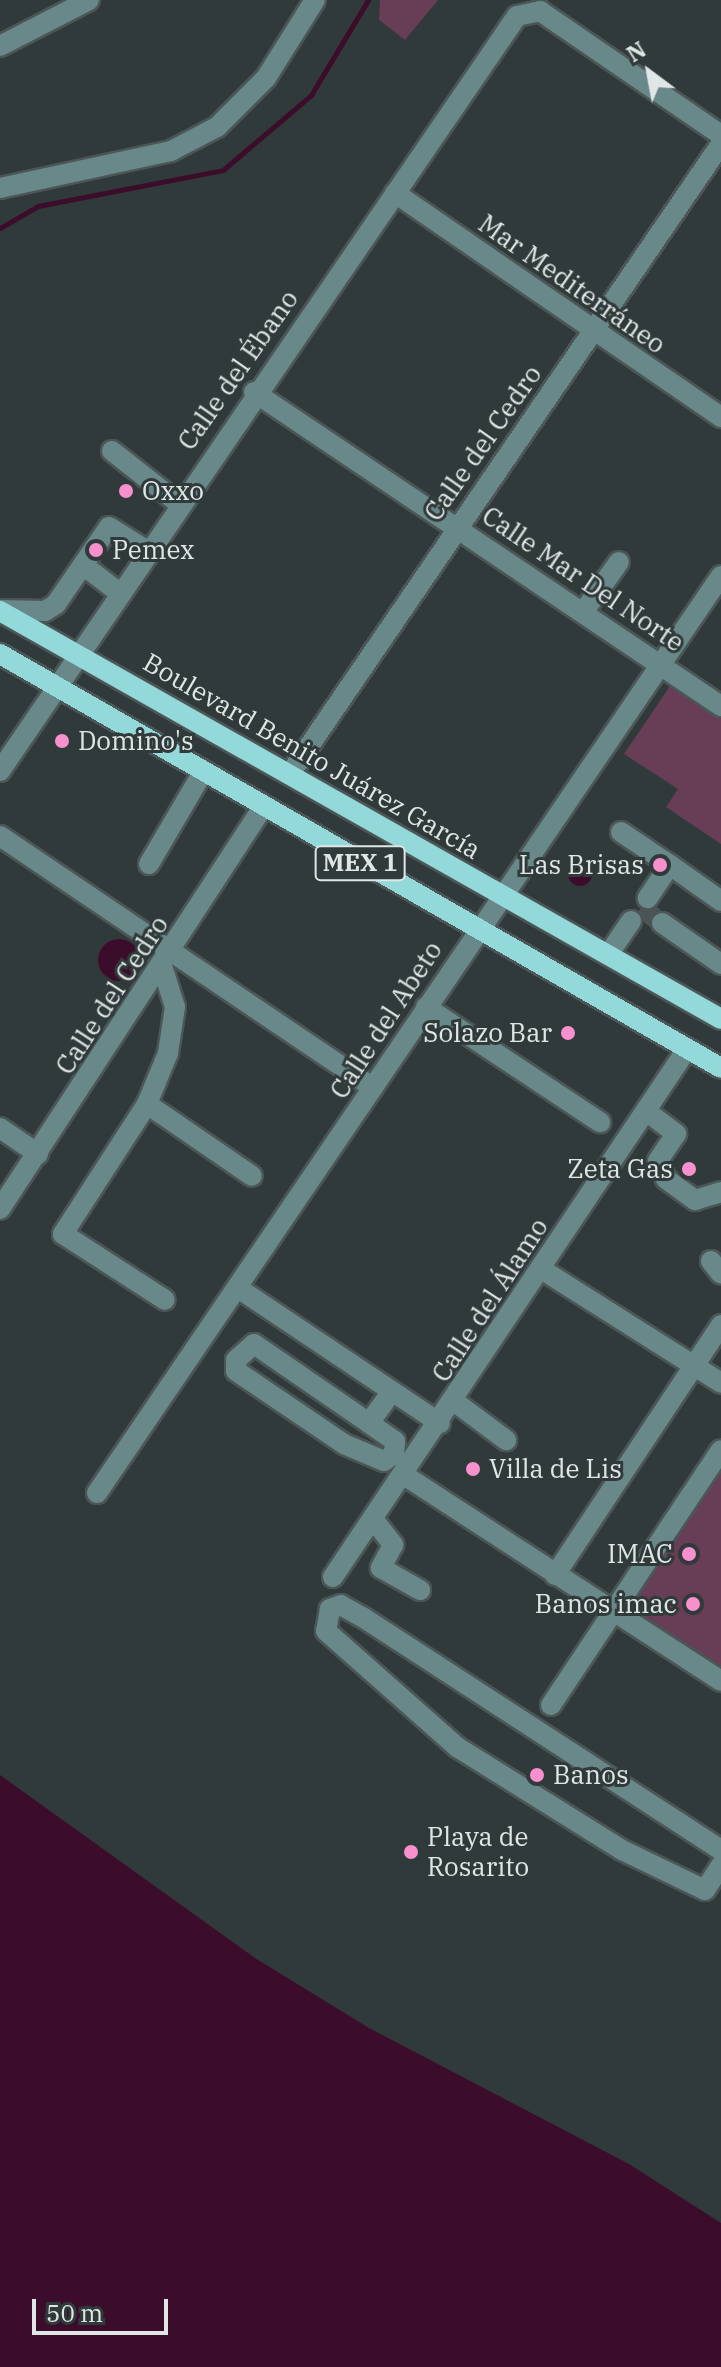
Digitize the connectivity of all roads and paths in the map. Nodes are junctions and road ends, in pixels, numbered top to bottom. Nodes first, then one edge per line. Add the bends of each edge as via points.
1 (89, 0) edge
2 (315, 0) edge
3 (0, 46) edge
4 (721, 135) edge
5 (721, 144) edge
6 (0, 188) edge
7 (395, 193) junction
8 (593, 331) junction
9 (254, 392) junction
10 (721, 417) edge
11 (112, 451) dead end
12 (178, 503) junction
13 (457, 525) junction
14 (146, 550) junction
15 (619, 562) dead end
16 (83, 565) junction
17 (721, 576) edge
18 (117, 591) junction
19 (0, 610) edge
20 (584, 611) junction
21 (77, 651) junction
22 (0, 654) edge
23 (660, 663) junction
24 (56, 686) junction
25 (721, 706) edge
26 (0, 771) edge
27 (203, 772) junction
28 (290, 774) junction
29 (263, 807) junction
30 (621, 832) dead end
31 (0, 836) edge
32 (149, 864) dead end
33 (670, 865) junction
34 (503, 896) junction
35 (648, 898) dead end
36 (721, 901) edge
37 (631, 921) dead end
38 (662, 923) tunnel mouth
39 (476, 930) junction
40 (608, 955) junction
41 (167, 959) junction
42 (721, 964) edge
43 (426, 1007) junction
44 (719, 1013) edge
45 (687, 1049) junction
46 (721, 1068) edge
47 (373, 1088) junction
48 (147, 1104) junction
49 (646, 1111) junction
50 (600, 1122) dead end
51 (0, 1128) edge
52 (38, 1154) junction
53 (252, 1176) dead end
54 (721, 1192) edge
55 (0, 1209) edge
56 (541, 1269) junction
57 (238, 1288) junction
58 (165, 1300) dead end
59 (721, 1325) edge
60 (696, 1367) junction
61 (721, 1383) edge
62 (391, 1393) junction
63 (455, 1402) junction
64 (369, 1423) junction
65 (440, 1423) junction
66 (506, 1440) dead end
67 (721, 1450) edge
68 (404, 1475) junction
69 (97, 1493) dead end
70 (373, 1519) junction
71 (555, 1575) junction
72 (333, 1577) dead end
73 (420, 1590) dead end
74 (616, 1611) junction
75 (721, 1681) edge
76 (551, 1705) dead end
77 (721, 1850) edge
78 (721, 1865) edge

1 - 3 street
2 - 6 street via 266,78 217,127 171,151
4 - 7 street, Calle del Ébano via 530,9 517,16
5 - 8 street, Calle del Cedro
7 - 8 street, Mar Mediterráneo
7 - 9 street, Calle del Ébano
8 - 10 street, Mar Mediterráneo
8 - 13 street, Calle del Cedro
9 - 12 street, Calle del Ébano
9 - 13 street, Calle Mar Del Norte
11 - 12 street
12 - 14 street, Calle del Ébano
13 - 20 street, Calle Mar Del Norte
13 - 28 street, Calle del Cedro
14 - 16 street via 109,527
14 - 18 street, Calle del Ébano
15 - 20 street
16 - 18 street
16 - 19 street via 45,611
17 - 23 street, Calle del Abeto
18 - 21 street, Calle del Ébano
19 - 21 main road, Boulevard Benito Juárez García / MEX 1
20 - 23 street, Calle Mar Del Norte
21 - 24 street, Calle del Ébano
21 - 28 main road, Boulevard Benito Juárez García / MEX 1
22 - 24 main road, MEX 1
23 - 25 street, Calle Mar Del Norte
23 - 34 street, Calle del Abeto
24 - 26 street, Calle del Ébano
24 - 27 main road, MEX 1
27 - 29 main road, MEX 1
27 - 32 street
28 - 34 main road, Boulevard Benito Juárez García / MEX 1
29 - 39 main road, MEX 1
29 - 41 street, Calle del Cedro
30 - 33 street
31 - 41 street
33 - 35 street
33 - 36 street
34 - 39 street, Calle del Abeto
34 - 40 main road, Boulevard Benito Juárez García / MEX 1
37 - 40 street
38 - 42 street
39 - 43 street, Calle del Abeto
39 - 45 main road, MEX 1
40 - 44 main road, Boulevard Benito Juárez García / MEX 1
41 - 47 street
41 - 48 street via 175,1007
41 - 52 street, Calle del Cedro
43 - 47 street, Calle del Abeto
43 - 50 street
45 - 46 main road, MEX 1
45 - 49 street, Calle del Álamo
47 - 57 street, Calle del Abeto
48 - 53 street
48 - 58 street via 63,1234
49 - 54 street via 676,1134 658,1161 666,1179 695,1200
49 - 56 street, Calle del Álamo
51 - 52 street
52 - 55 street, Calle del Cedro
56 - 60 street
56 - 63 street, Calle del Álamo
57 - 62 street
57 - 69 street, Calle del Abeto
59 - 60 street
60 - 61 street
60 - 71 street
62 - 64 street
62 - 65 street
63 - 65 street, Calle del Álamo
63 - 66 street
64 - 64 street via 254,1344 236,1360 236,1371 344,1444 384,1461 394,1454 395,1441
65 - 68 street, Calle del Álamo
67 - 74 street
68 - 70 street, Calle del Álamo
68 - 71 street
70 - 72 street, Calle del Álamo
70 - 73 street via 393,1545 381,1568
71 - 74 street
74 - 75 street
74 - 76 street
77 - 78 street via 341,1605 324,1620 349,1653 457,1747 622,1850 705,1890

